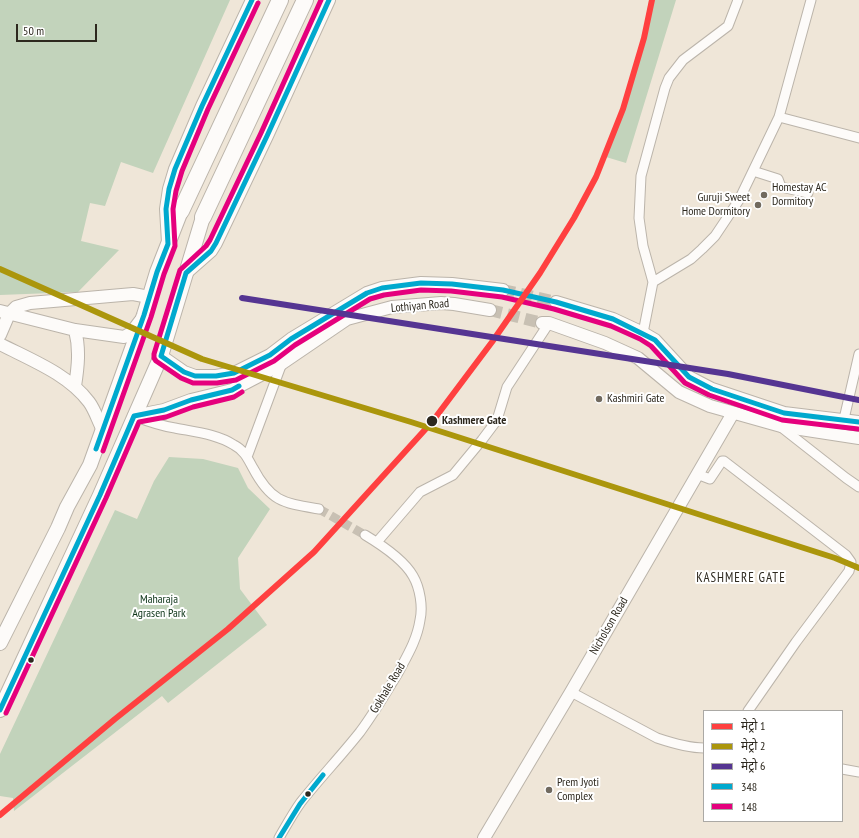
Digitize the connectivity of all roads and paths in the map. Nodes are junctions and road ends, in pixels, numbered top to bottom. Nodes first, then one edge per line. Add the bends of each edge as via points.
1 (252, 0) edge
2 (280, 0) edge
3 (305, 0) edge
4 (329, 0) edge
5 (738, 0) edge
6 (811, 0) edge
7 (779, 117) junction
8 (859, 138) edge
9 (753, 171) junction
10 (808, 193) dead end
11 (181, 211) joint
12 (203, 217) joint
13 (168, 244) junction
14 (186, 273) junction
15 (653, 282) junction
16 (503, 290) tunnel mouth
17 (149, 297) junction
18 (556, 302) tunnel mouth
19 (490, 310) tunnel mouth
20 (5, 312) edge
21 (144, 316) junction
22 (545, 323) joint
23 (75, 330) junction
24 (643, 333) junction
25 (0, 336) edge
26 (0, 344) edge
27 (859, 354) edge
28 (161, 356) junction
29 (282, 363) junction
30 (75, 386) junction
31 (733, 413) junction
32 (134, 416) junction
33 (844, 419) junction
34 (859, 422) edge
35 (781, 426) junction
36 (103, 430) junction
37 (859, 438) edge
38 (247, 457) junction
39 (697, 474) junction
40 (859, 487) edge
41 (320, 509) tunnel mouth
42 (365, 535) tunnel mouth
43 (377, 542) junction
44 (0, 643) edge
45 (571, 692) junction
46 (0, 710) edge
47 (749, 710) edge
48 (703, 748) edge
49 (843, 769) edge
50 (859, 772) edge
51 (279, 838) edge
52 (484, 838) edge

1 - 13 main road via 175,169 166,208
2 - 11 highway
3 - 12 highway
4 - 14 main road via 216,243
5 - 15 street via 728,26 683,60 669,78 665,88 640,186 640,229
6 - 7 street
7 - 8 street
7 - 9 street
9 - 10 street via 778,179 781,187
9 - 15 street via 739,200 715,236 691,259
11 - 13 main road
12 - 14 main road
13 - 17 main road
14 - 28 main road
15 - 24 street
16 - 28 main road, Lothiyan Road via 421,283 382,288 367,293 291,339 270,355 234,373 195,376 184,372
17 - 20 main road via 133,294 30,303
17 - 21 main road
18 - 24 main road via 613,319
19 - 29 main road, Lothiyan Road via 441,302 392,307 347,319
20 - 23 main road
20 - 25 main road
21 - 23 main road via 131,332 124,336
21 - 36 main road
22 - 31 main road via 605,343 638,358 679,392
22 - 43 street via 507,387 497,420 482,440 453,475 420,492
23 - 30 main road via 79,343
24 - 33 main road via 655,340 689,377 712,389 784,413
26 - 30 main road
27 - 33 street
28 - 32 main road
29 - 32 main road, Lothiyan Road via 232,390
29 - 38 street
30 - 36 main road via 90,403
31 - 35 main road
31 - 39 main road, Nicholson Road
32 - 38 street via 228,441
32 - 46 main road
33 - 34 main road
35 - 37 main road
35 - 40 street
36 - 44 main road via 90,465
38 - 41 street via 271,495 293,505
39 - 45 main road, Nicholson Road
39 - 47 street via 710,479 724,461 846,555 851,562 849,571
42 - 43 street, Gokhale Road
43 - 51 street, Gokhale Road via 414,576 419,592 421,619 417,634 412,648 377,707 359,733 300,804
45 - 48 street via 657,738
45 - 52 main road, Nicholson Road
49 - 50 street

